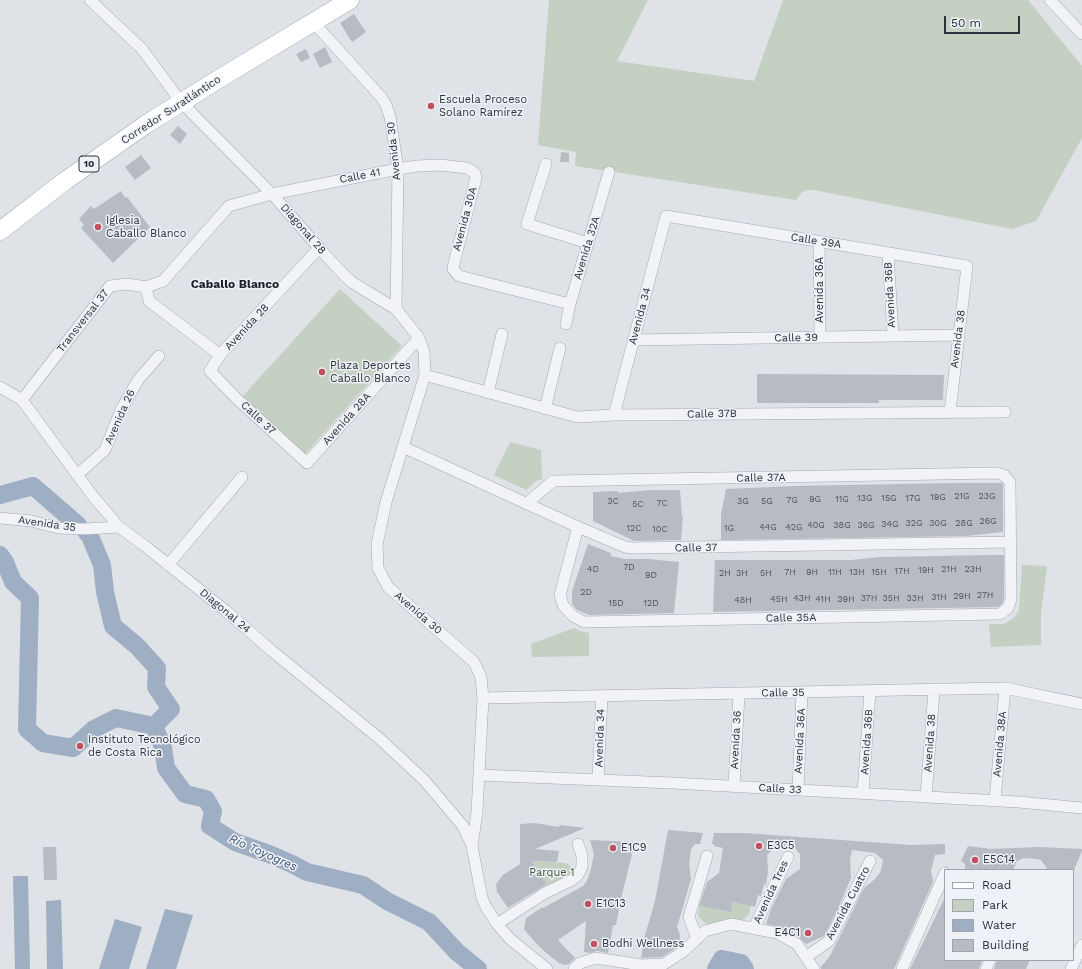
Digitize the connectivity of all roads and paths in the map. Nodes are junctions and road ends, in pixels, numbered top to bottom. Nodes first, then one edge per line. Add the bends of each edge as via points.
1 (90, 0) edge
2 (349, 0) edge
3 (1050, 0) edge
4 (313, 22) junction
5 (1082, 34) edge
6 (182, 102) junction
7 (546, 164) dead end
8 (398, 169) junction
9 (471, 170) joint
10 (610, 172) dead end
11 (272, 194) junction
12 (666, 216) joint
13 (0, 230) edge
14 (819, 242) junction
15 (588, 243) junction
16 (319, 248) junction
17 (888, 253) junction
18 (967, 266) joint
19 (146, 287) junction
20 (570, 304) junction
21 (396, 308) junction
22 (566, 324) dead end
23 (502, 334) dead end
24 (958, 335) junction
25 (892, 336) junction
26 (820, 337) junction
27 (420, 338) junction
28 (633, 340) junction
29 (560, 348) dead end
30 (424, 352) joint
31 (220, 355) junction
32 (159, 356) dead end
33 (210, 371) joint
34 (425, 375) junction
35 (0, 386) edge
36 (488, 393) junction
37 (22, 400) junction
38 (545, 409) junction
39 (950, 412) junction
40 (1005, 412) dead end
41 (614, 415) junction
42 (403, 447) junction
43 (307, 463) joint
44 (77, 475) junction
45 (242, 477) dead end
46 (526, 504) junction
47 (0, 518) edge
48 (119, 527) junction
49 (578, 527) junction
50 (1010, 542) junction
51 (168, 564) junction
52 (1005, 688) junction
53 (934, 690) junction
54 (870, 691) junction
55 (802, 692) junction
56 (739, 694) junction
57 (602, 696) junction
58 (483, 698) junction
59 (1082, 704) edge
60 (479, 775) junction
61 (598, 780) junction
62 (734, 786) junction
63 (798, 790) junction
64 (863, 793) junction
65 (926, 797) junction
66 (995, 800) junction
67 (1082, 806) edge
68 (578, 844) dead end
69 (472, 846) junction
70 (707, 856) dead end
71 (788, 857) dead end
72 (870, 861) dead end
73 (944, 874) edge
74 (497, 924) junction
75 (754, 928) junction
76 (697, 939) junction
77 (1082, 945) edge
78 (806, 957) junction
79 (546, 969) edge
80 (574, 969) edge
81 (814, 969) edge
82 (902, 969) edge
83 (1071, 969) edge

1 - 6 street, Diagonal 28 via 142,49
2 - 4 main road, Corredor Suratlántico / 10
3 - 5 street
4 - 6 main road, Corredor Suratlántico / 10
4 - 8 street, Avenida 30 via 386,105
6 - 11 street, Diagonal 28
6 - 13 main road, Corredor Suratlántico / 10 via 71,177
7 - 15 street via 527,224
8 - 9 street, Calle 41 via 440,165
8 - 11 street, Calle 41
8 - 21 street, Avenida 30
9 - 20 street, Avenida 30A via 476,178 453,269 465,278
10 - 15 street, Avenida 32A
11 - 16 street, Diagonal 28
11 - 19 street via 229,206 163,281
12 - 14 street, Calle 39A
12 - 28 street, Avenida 34
14 - 17 street, Calle 39A
14 - 26 street, Avenida 36A
15 - 20 street, Avenida 32A
16 - 21 street, Diagonal 28 via 353,283
16 - 31 street, Avenida 28
17 - 18 street, Calle 39A
17 - 25 street, Avenida 36B
18 - 24 street, Avenida 38
19 - 31 street via 149,301
19 - 37 street, Transversal 37 via 127,284 110,286
20 - 22 street, Avenida 32A
21 - 27 street, Diagonal 28
23 - 36 street
24 - 25 street, Calle 39
24 - 39 street, Avenida 38
25 - 26 street, Calle 39
26 - 28 street, Calle 39
27 - 30 street, Diagonal 28
27 - 43 street, Avenida 28A
28 - 41 street, Avenida 34
29 - 38 street
30 - 34 street, Avenida 30
31 - 33 street, Avenida 28
32 - 44 street, Avenida 26 via 138,380 121,410 105,450
33 - 43 street, Calle 37
34 - 36 street, Calle 37B
34 - 42 street, Avenida 30
35 - 37 street, Diagonal 24
36 - 38 street, Calle 37B
37 - 44 street, Diagonal 24
38 - 41 street, Calle 37B via 577,417
39 - 40 street, Calle 37B
39 - 41 street, Calle 37B
42 - 46 street, Calle 37
42 - 58 street, Avenida 30 via 386,502 377,544 378,568 388,587 474,662 482,677
44 - 48 street, Diagonal 24
45 - 51 street
46 - 49 street, Calle 37
46 - 50 street, Calle 37A via 553,482 996,473 1010,482
47 - 48 street, Avenida 35 via 31,520 59,528
48 - 51 street, Diagonal 24
49 - 50 street, Calle 37 via 625,547 640,549
49 - 50 street, Calle 35A via 560,595 563,605 573,616 584,622 1000,614 1008,608 1011,599
51 - 69 street, Diagonal 24 via 380,739 424,780 463,826
52 - 53 street, Calle 35
52 - 59 street, Calle 35
52 - 66 street, Avenida 38A
53 - 54 street, Calle 35
53 - 65 street, Avenida 38
54 - 55 street, Calle 35
54 - 64 street, Avenida 36B
55 - 56 street, Calle 35
55 - 63 street, Avenida 36A
56 - 57 street, Calle 35
56 - 62 street, Avenida 36
57 - 58 street, Calle 35
57 - 61 street, Avenida 34
58 - 60 street, Avenida 30
60 - 61 street, Calle 33
60 - 69 street, Avenida 30
61 - 62 street, Calle 33
62 - 63 street, Calle 33
63 - 64 street, Calle 33
64 - 65 street, Calle 33
65 - 66 street, Calle 33
66 - 67 street, Calle 33
68 - 74 street via 582,855 582,867 578,875
69 - 74 street via 482,898
70 - 76 street via 689,918
71 - 75 street, Avenida Tres
72 - 78 street, Avenida Cuatro via 829,941
73 - 82 street
74 - 79 street via 510,939
75 - 76 street via 732,924 706,931
75 - 78 street via 777,933 797,944
76 - 80 street via 664,964 640,965 596,958 580,963
77 - 83 street
78 - 81 street

